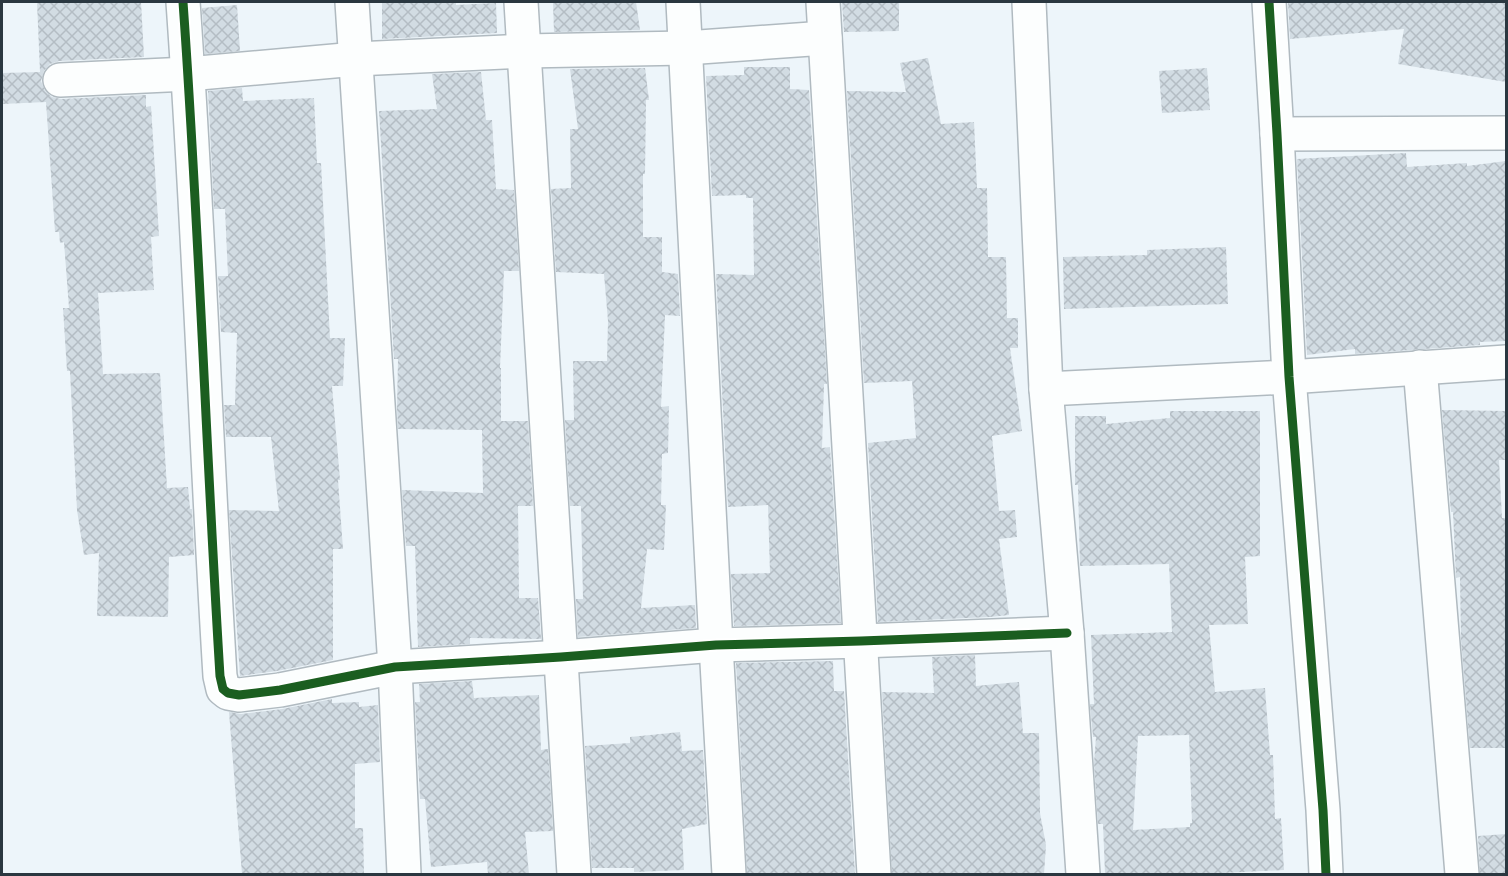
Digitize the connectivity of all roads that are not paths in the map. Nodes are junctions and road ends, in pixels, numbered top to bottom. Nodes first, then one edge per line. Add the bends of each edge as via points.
1 (183, 2) edge
2 (352, 2) edge
3 (521, 2) edge
4 (683, 2) edge
5 (823, 2) edge
6 (1029, 2) edge
7 (1269, 2) edge
8 (825, 38) junction
9 (686, 48) junction
10 (524, 51) junction
11 (356, 59) junction
12 (188, 74) junction
13 (60, 80) dead end
14 (1506, 133) edge
15 (1277, 134) junction
16 (1506, 362) edge
17 (1420, 367) junction
18 (1289, 377) junction
19 (1046, 389) junction
20 (1067, 633) junction
21 (861, 641) junction
22 (716, 645) junction
23 (561, 657) junction
24 (395, 667) junction
25 (404, 874) edge
26 (574, 874) edge
27 (729, 874) edge
28 (874, 874) edge
29 (1083, 874) edge
30 (1326, 874) edge
31 (1462, 874) edge

1 - 12 street
2 - 11 street
3 - 10 street
4 - 9 street
5 - 8 street
6 - 19 street
7 - 15 street
8 - 9 street
8 - 21 street
9 - 10 street
9 - 22 street
10 - 11 street
10 - 23 street
11 - 12 street
11 - 24 street
12 - 13 street
12 - 24 street via 223,689 239,695
14 - 15 street
15 - 18 street
16 - 17 street
17 - 18 street
17 - 31 street
18 - 19 street
18 - 30 street
19 - 20 street
20 - 21 street
20 - 29 street
21 - 22 street
21 - 28 street
22 - 23 street
22 - 27 street
23 - 24 street
23 - 26 street
24 - 25 street

